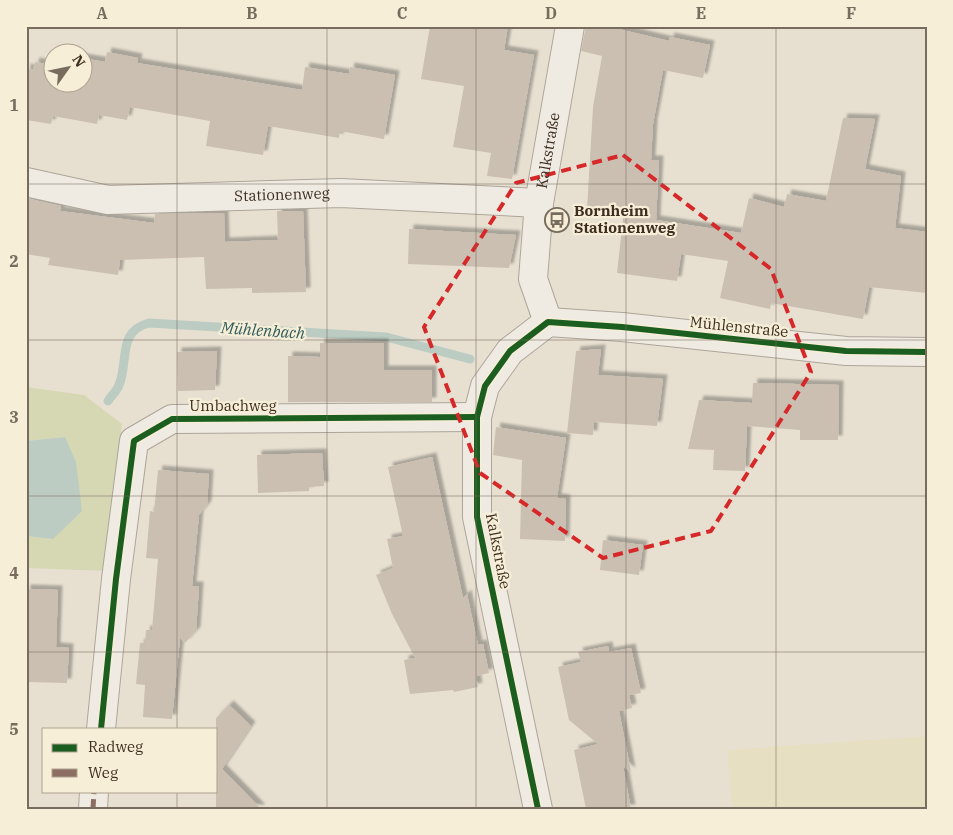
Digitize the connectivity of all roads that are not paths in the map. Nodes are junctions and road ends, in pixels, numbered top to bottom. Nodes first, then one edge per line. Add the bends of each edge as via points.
1 (570, 26) edge
2 (26, 182) edge
3 (539, 203) junction
4 (548, 322) junction
5 (927, 352) edge
6 (476, 417) junction
7 (101, 728) edge
8 (94, 792) edge
9 (93, 809) edge
10 (538, 809) edge

1 - 3 street, Kalkstraße
2 - 3 street, Stationenweg via 108,200 341,193
3 - 4 street, Kalkstraße via 533,278
4 - 5 street, Mühlenstraße via 622,326 846,351
4 - 6 street, Kalkstraße via 510,350 485,386
6 - 7 street, Umbachweg via 172,419 134,441
6 - 10 street, Kalkstraße via 477,517
8 - 9 street

